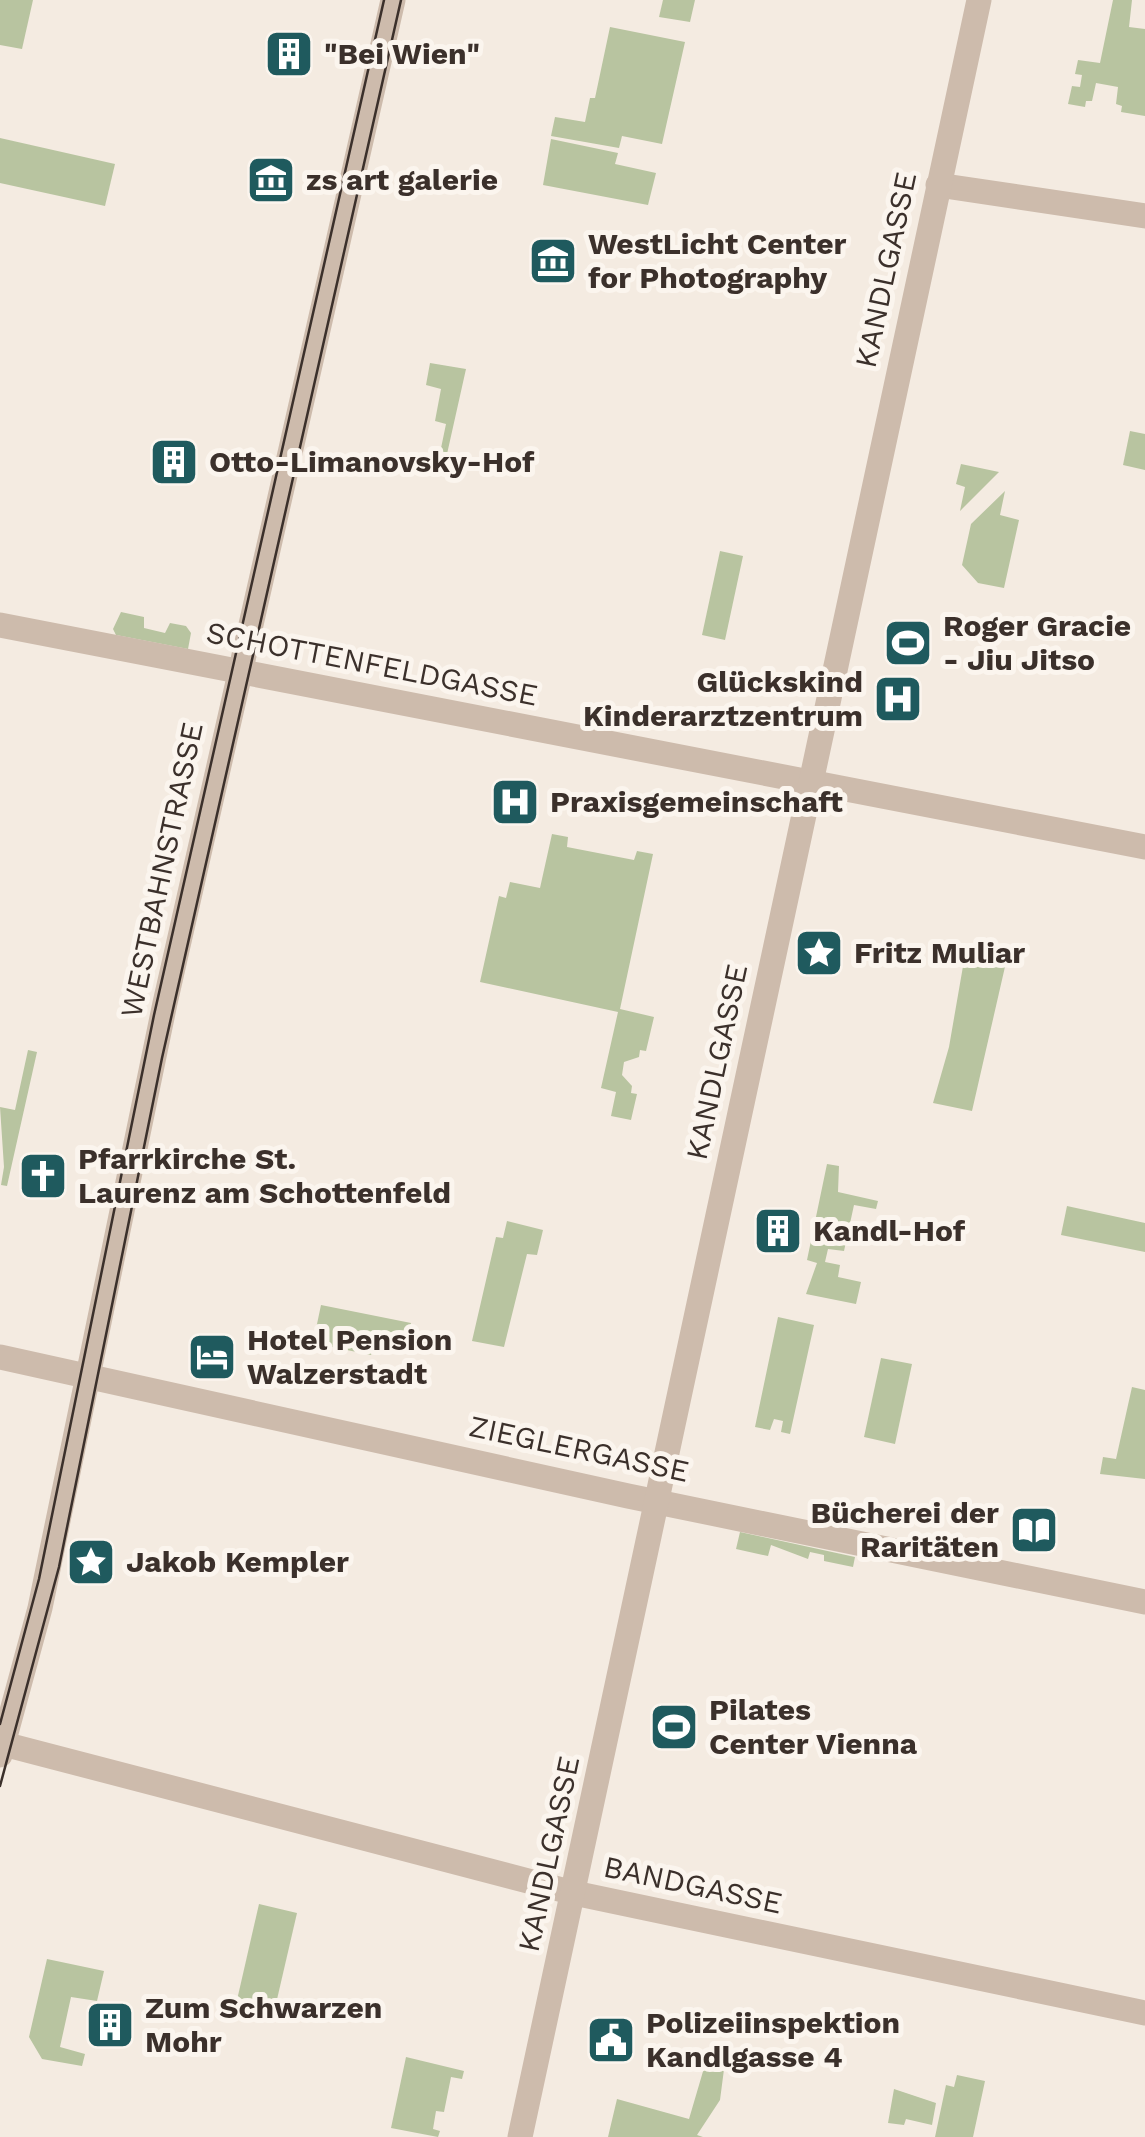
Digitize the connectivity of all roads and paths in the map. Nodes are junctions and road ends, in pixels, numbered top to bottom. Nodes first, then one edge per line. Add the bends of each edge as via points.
1 (393, 0) edge
2 (978, 0) edge
3 (938, 185) junction
4 (1145, 216) edge
5 (0, 624) edge
6 (239, 669) junction
7 (810, 784) junction
8 (1145, 848) edge
9 (0, 1357) edge
10 (90, 1375) junction
11 (654, 1500) junction
12 (1145, 1602) edge
13 (1, 1747) edge
14 (574, 1894) junction
15 (1145, 2013) edge
16 (520, 2137) edge

1 - 6 street, WESTBAHNSTRASSE
2 - 3 street, KANDLGASSE
3 - 4 street
3 - 7 street, KANDLGASSE
5 - 6 street, SCHOTTENFELDGASSE
6 - 7 street, SCHOTTENFELDGASSE
6 - 10 street, WESTBAHNSTRASSE
7 - 8 street, SCHOTTENFELDGASSE
7 - 11 street, KANDLGASSE
9 - 10 street, ZIEGLERGASSE
10 - 11 street, ZIEGLERGASSE
10 - 13 street, WESTBAHNSTRASSE via 40,1608
11 - 12 street, ZIEGLERGASSE
11 - 14 street, KANDLGASSE
13 - 14 street, BANDGASSE
14 - 15 street, BANDGASSE
14 - 16 street, KANDLGASSE

